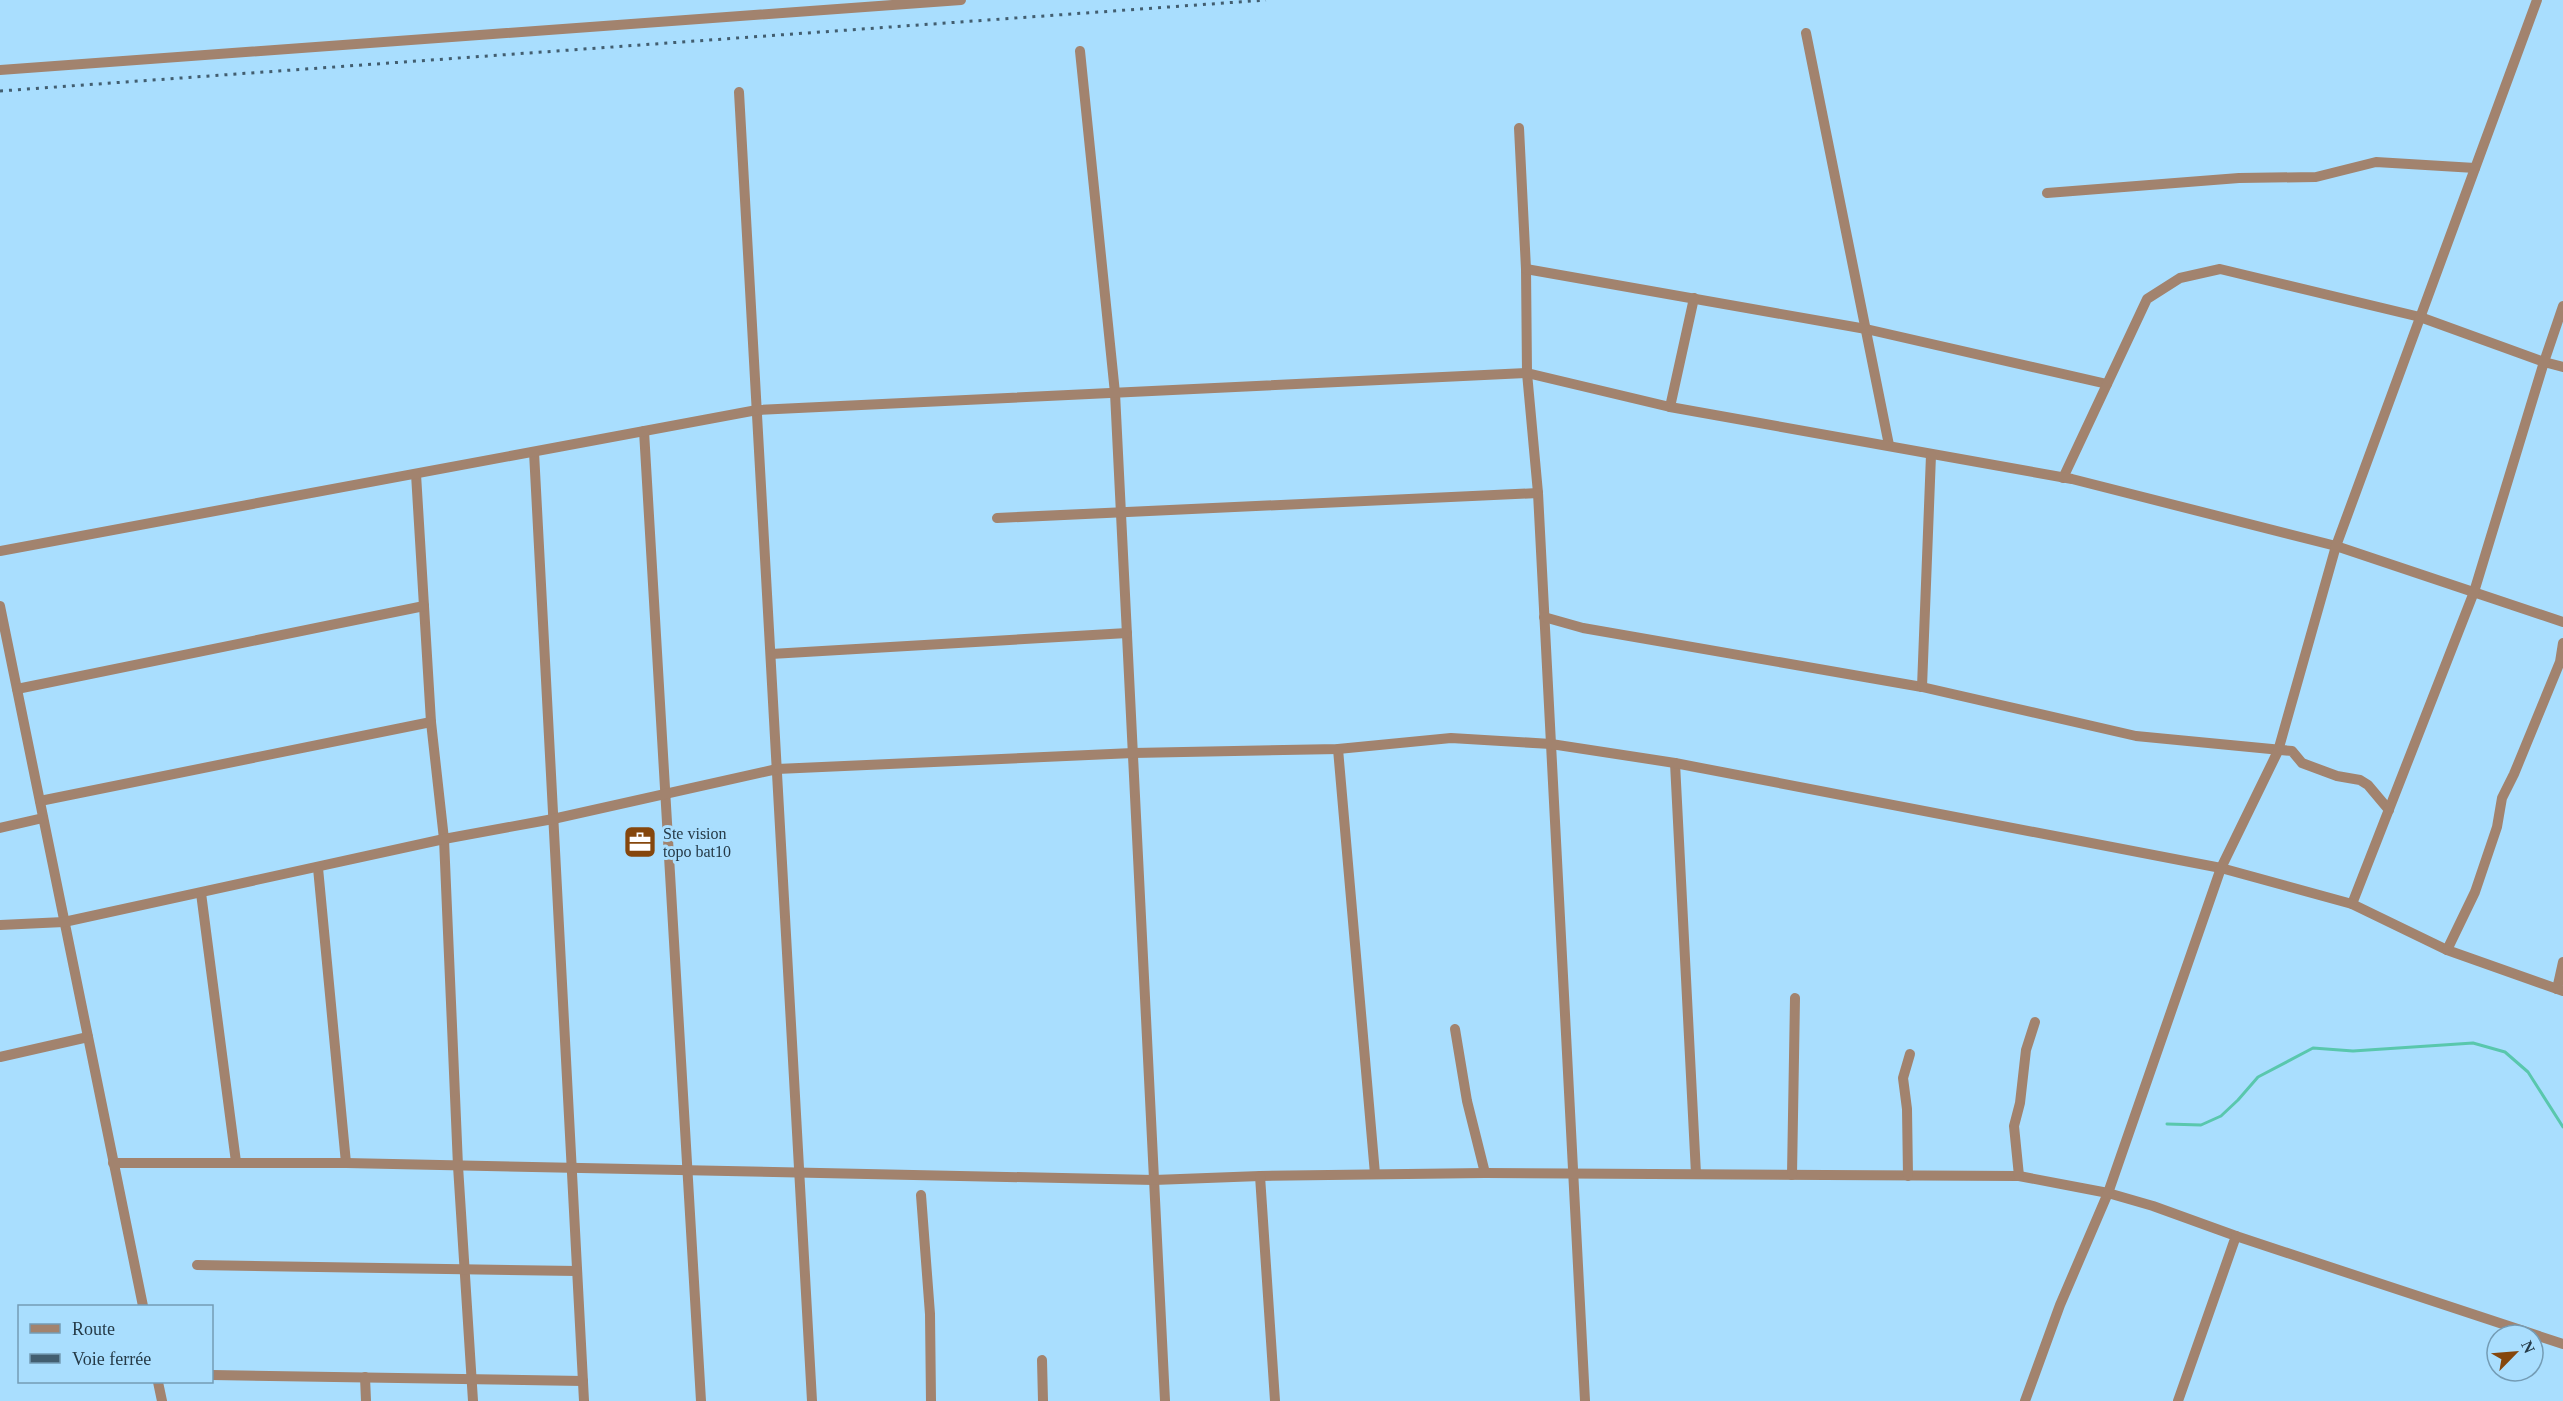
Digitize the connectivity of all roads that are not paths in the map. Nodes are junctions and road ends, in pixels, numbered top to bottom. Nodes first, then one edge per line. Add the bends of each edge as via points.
1 (961, 0) edge
2 (2537, 0) edge
3 (1806, 33) dead end
4 (1080, 51) dead end
5 (0, 70) edge
6 (739, 92) dead end
7 (1519, 128) dead end
8 (2475, 168) junction
9 (2047, 192) dead end
10 (1526, 269) junction
11 (1694, 298) junction
12 (2563, 306) edge
13 (2420, 317) junction
14 (1866, 329) junction
15 (2544, 362) junction
16 (2563, 367) edge
17 (1527, 373) junction
18 (2107, 384) junction
19 (1115, 393) junction
20 (1670, 407) junction
21 (757, 410) junction
22 (644, 431) junction
23 (1889, 445) junction
24 (534, 452) junction
25 (1932, 455) junction
26 (416, 474) junction
27 (2063, 478) junction
28 (1538, 493) junction
29 (1121, 512) junction
30 (997, 518) dead end
31 (2336, 546) junction
32 (0, 551) edge
33 (2474, 592) junction
34 (0, 606) edge
35 (424, 606) junction
36 (1544, 617) junction
37 (2561, 621) edge
38 (1127, 633) junction
39 (2563, 635) edge
40 (2563, 643) edge
41 (771, 654) junction
42 (1922, 687) junction
43 (17, 689) junction
44 (431, 722) junction
45 (1551, 744) junction
46 (1338, 749) junction
47 (2278, 751) junction
48 (1133, 753) junction
49 (1675, 764) junction
50 (777, 769) junction
51 (665, 794) junction
52 (40, 801) junction
53 (2389, 810) junction
54 (43, 818) junction
55 (553, 819) junction
56 (0, 828) edge
57 (444, 839) junction
58 (318, 868) junction
59 (2221, 868) junction
60 (201, 893) junction
61 (2352, 904) junction
62 (64, 922) junction
63 (0, 924) edge
64 (2447, 950) junction
65 (2563, 962) edge
66 (2560, 990) edge
67 (1795, 998) dead end
68 (2035, 1022) dead end
69 (1455, 1029) dead end
70 (88, 1037) junction
71 (1910, 1054) dead end
72 (0, 1057) edge
73 (236, 1162) junction
74 (113, 1163) junction
75 (346, 1163) junction
76 (458, 1166) junction
77 (572, 1168) junction
78 (687, 1170) junction
79 (800, 1171) junction
80 (1485, 1173) junction
81 (1573, 1173) junction
82 (1375, 1174) junction
83 (1696, 1174) junction
84 (1791, 1175) junction
85 (1260, 1176) junction
86 (1908, 1176) junction
87 (2019, 1176) junction
88 (1154, 1180) junction
89 (2108, 1193) junction
90 (921, 1195) dead end
91 (2236, 1236) junction
92 (197, 1265) dead end
93 (465, 1269) junction
94 (577, 1272) junction
95 (143, 1305) edge
96 (2563, 1344) edge
97 (1042, 1360) dead end
98 (213, 1375) edge
99 (365, 1377) junction
100 (471, 1379) junction
101 (583, 1381) junction
102 (158, 1383) edge
103 (162, 1401) edge
104 (366, 1401) edge
105 (473, 1401) edge
106 (584, 1401) edge
107 (701, 1401) edge
108 (812, 1401) edge
109 (931, 1401) edge
110 (1042, 1401) edge
111 (1165, 1401) edge
112 (1275, 1401) edge
113 (1585, 1401) edge
114 (2025, 1401) edge
115 (2178, 1401) edge

1 - 5 street
2 - 8 street
3 - 14 street
4 - 19 street
6 - 21 street
7 - 10 street
8 - 9 street via 2376,162 2316,177 2239,178
8 - 13 street
10 - 11 street
10 - 17 street
11 - 14 street
11 - 20 street
12 - 15 street
13 - 15 street
13 - 18 street via 2220,268 2180,278 2147,299
13 - 31 street
14 - 18 street
14 - 23 street
15 - 16 street
15 - 33 street
17 - 19 street
17 - 20 street
17 - 28 street
18 - 27 street
19 - 21 street
19 - 29 street
20 - 23 street
21 - 22 street
21 - 41 street
22 - 24 street
22 - 51 street
23 - 25 street
24 - 26 street
24 - 55 street
25 - 27 street
25 - 42 street
26 - 32 street
26 - 35 street
27 - 31 street
28 - 29 street
28 - 36 street
29 - 30 street
29 - 38 street
31 - 33 street
31 - 47 street
33 - 37 street
33 - 53 street
34 - 43 street
35 - 43 street
35 - 44 street
36 - 42 street via 1583,628
36 - 45 street
37 - 39 street
38 - 41 street
38 - 48 street
40 - 64 street via 2560,662 2502,798 2497,827 2475,892
41 - 50 street
42 - 47 street via 2136,736
43 - 52 street
44 - 52 street
44 - 57 street
45 - 46 street via 1451,738
45 - 49 street
45 - 81 street
46 - 48 street
46 - 82 street
47 - 53 street via 2292,751 2302,763 2360,780
47 - 59 street
48 - 50 street
48 - 88 street
49 - 59 street
49 - 83 street
50 - 51 street
50 - 79 street
51 - 55 street
51 - 78 street
52 - 54 street
53 - 61 street
54 - 56 street
54 - 62 street
55 - 57 street
55 - 77 street
57 - 58 street
57 - 76 street
58 - 60 street
58 - 75 street
59 - 61 street
59 - 89 street
60 - 62 street
60 - 73 street
61 - 64 street
62 - 63 street
62 - 70 street
64 - 66 street
65 - 66 street
67 - 84 street
68 - 87 street via 2026,1050 2014,1126
69 - 80 street
70 - 72 street
70 - 74 street
71 - 86 street via 1902,1078
73 - 74 street
73 - 75 street
74 - 95 street
75 - 76 street
76 - 77 street
76 - 93 street
77 - 78 street
77 - 94 street
78 - 79 street
78 - 107 street
79 - 88 street
79 - 108 street
80 - 81 street
80 - 82 street
81 - 83 street
81 - 113 street
82 - 85 street
83 - 84 street
84 - 86 street
85 - 88 street
85 - 112 street
86 - 87 street
87 - 89 street
88 - 111 street
89 - 91 street
89 - 114 street via 2060,1305
90 - 109 street via 930,1314
91 - 96 street
91 - 115 street
92 - 93 street
93 - 94 street
93 - 100 street
94 - 101 street
97 - 110 street
98 - 99 street
99 - 100 street
99 - 104 street
100 - 101 street
100 - 105 street
101 - 106 street
102 - 103 street

